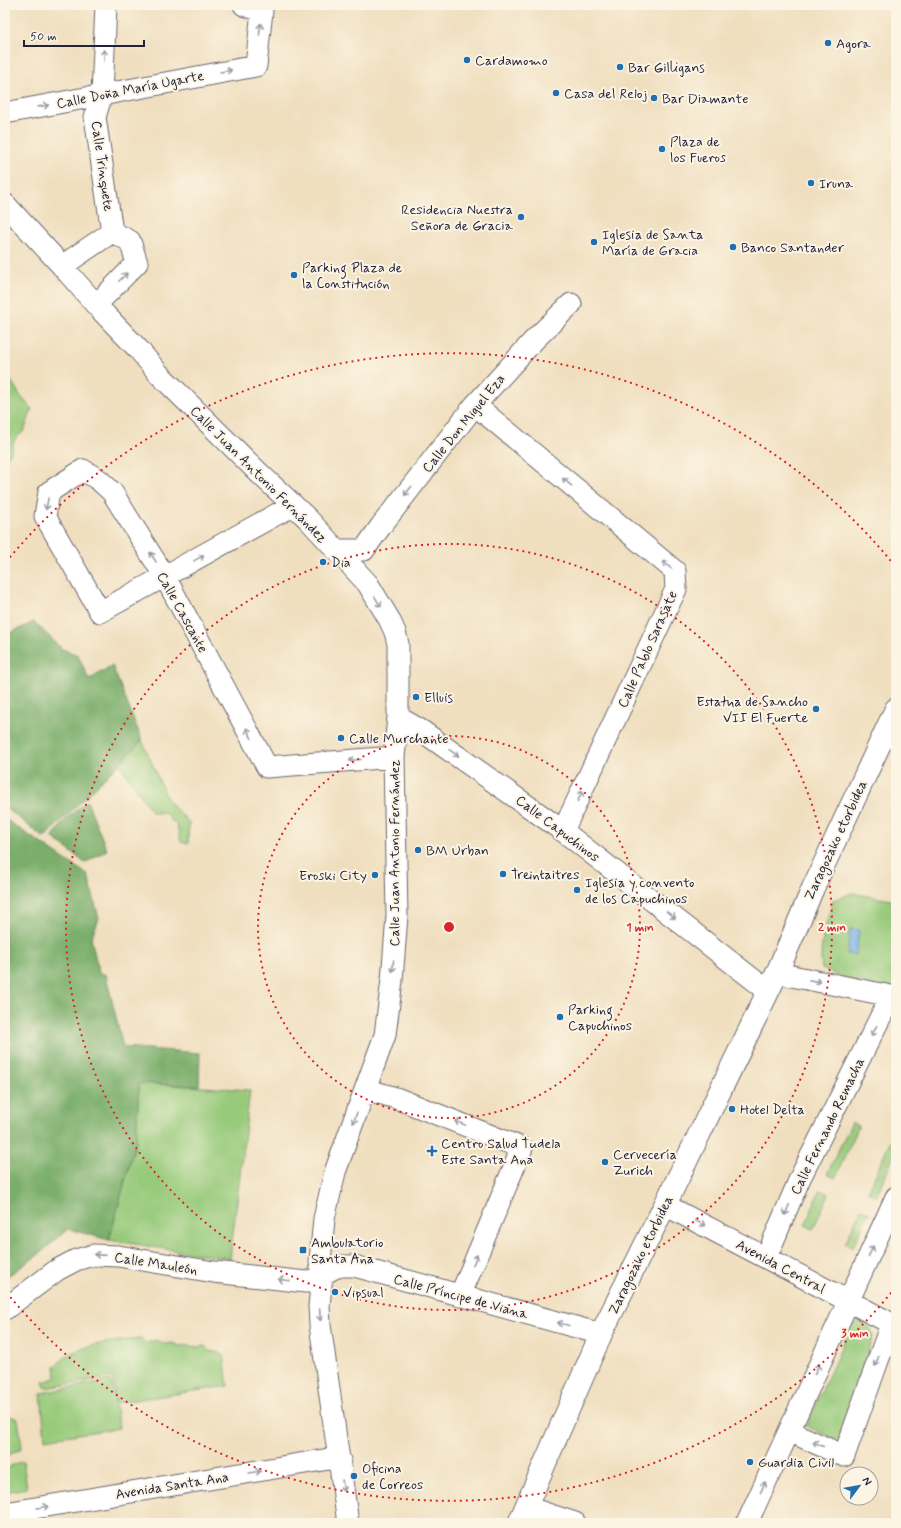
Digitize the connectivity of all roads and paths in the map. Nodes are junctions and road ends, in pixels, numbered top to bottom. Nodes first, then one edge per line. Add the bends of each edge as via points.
1 (106, 5) edge
2 (244, 5) edge
3 (102, 94) junction
4 (5, 113) edge
5 (5, 204) edge
6 (112, 232) junction
7 (62, 266) junction
8 (571, 304) dead end
9 (96, 305) junction
10 (475, 405) junction
11 (294, 506) junction
12 (336, 550) junction
13 (364, 550) junction
14 (165, 577) junction
15 (368, 584) junction
16 (896, 709) edge
17 (398, 717) junction
18 (394, 757) junction
19 (563, 831) junction
20 (773, 982) junction
21 (894, 996) edge
22 (364, 1094) junction
23 (896, 1197) edge
24 (665, 1205) junction
25 (766, 1258) junction
26 (322, 1276) junction
27 (460, 1296) junction
28 (847, 1302) junction
29 (5, 1309) edge
30 (893, 1325) edge
31 (601, 1334) junction
32 (789, 1431) junction
33 (340, 1460) junction
34 (5, 1513) edge
35 (523, 1515) edge
36 (348, 1523) edge
37 (574, 1523) edge
38 (747, 1523) edge

3 -> 1 street, Calle Trinquete
3 -> 2 street, Calle Doña María Ugarte via 256,66 262,11
4 -> 3 street, Calle Doña María Ugarte
3 - 6 street, Calle Trinquete via 95,117
5 - 7 street, Calle Juan Antonio Fernández
6 - 7 street
9 -> 6 street via 137,263 130,241
7 - 9 street, Calle Juan Antonio Fernández
8 - 10 street, Calle Don Miguel Eza
9 - 11 street, Calle Juan Antonio Fernández via 159,374
10 -> 13 street, Calle Don Miguel Eza
19 -> 10 street, Calle Pablo Sarasate via 676,589 674,571
11 - 12 street, Calle Juan Antonio Fernández
14 -> 11 street
12 - 13 street
12 - 15 street, Calle Juan Antonio Fernández
13 - 15 street
14 -> 14 street, Calle Cascante via 112,492 99,480 83,470 49,492 45,516 100,612
18 -> 14 street, Calle Cascante via 267,767
15 -> 17 street, Calle Juan Antonio Fernández via 389,619 398,644
16 - 20 main road, Zaragozako etorbidea via 813,888
17 - 18 street, Calle Juan Antonio Fernández
17 -> 19 street, Calle Capuchinos via 422,731
18 -> 22 street, Calle Juan Antonio Fernández via 397,916 392,980 386,1035
19 -> 20 street, Calle Capuchinos
20 -> 21 street
20 - 24 main road, Zaragozako etorbidea
21 -> 25 street, Calle Fernando Remacha via 800,1178
22 -> 26 street, Calle Juan Antonio Fernández via 329,1195 320,1260
27 -> 22 street via 522,1148 396,1098 379,1093
28 -> 23 street
24 -> 25 street, Avenida Central
24 - 31 main road, Zaragozako etorbidea
25 - 28 street, Avenida Central
26 - 27 street, Calle Príncipe de Viana via 341,1266 354,1266
26 -> 29 street, Calle Mauleón via 306,1282 293,1281 214,1272 118,1256 93,1255 57,1270
26 -> 33 street, Calle Juan Antonio Fernández via 320,1325
31 -> 27 street, Calle Príncipe de Viana
28 - 30 street, Avenida Central
32 -> 28 street
30 -> 32 street via 844,1456
31 - 35 main road, Zaragozako etorbidea
38 -> 32 street
34 -> 33 street, Avenida Santa Ana via 329,1459
33 -> 36 street, Calle Juan Antonio Fernández
35 - 37 street

